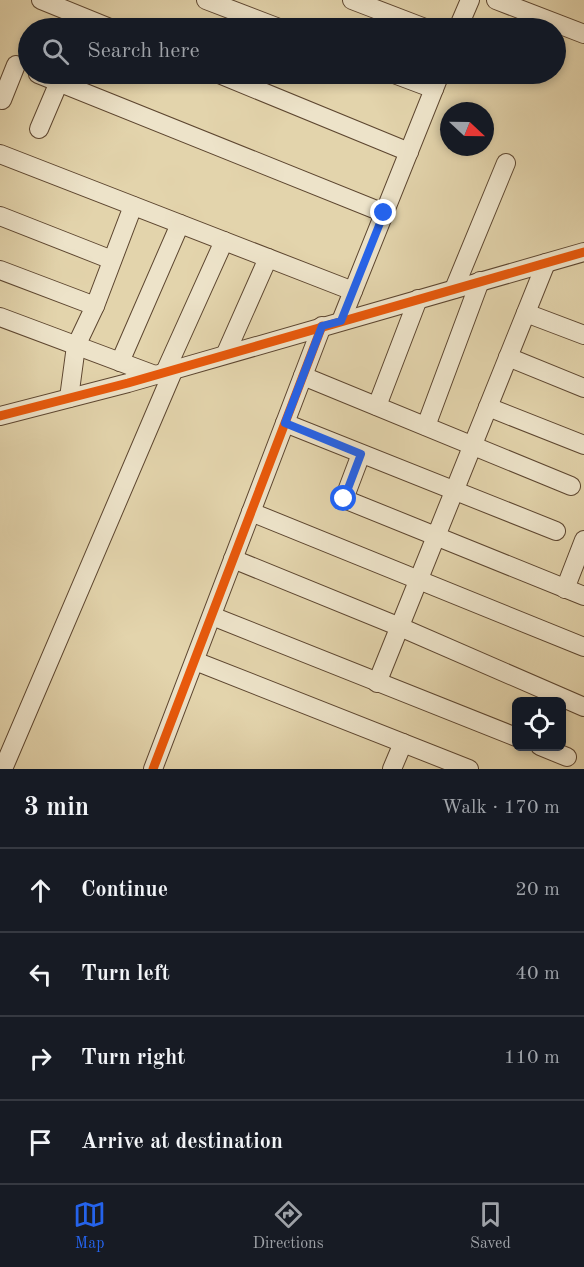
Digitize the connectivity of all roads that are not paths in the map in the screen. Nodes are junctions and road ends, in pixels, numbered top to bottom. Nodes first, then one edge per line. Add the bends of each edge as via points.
1 (41, 0) edge
2 (206, 0) edge
3 (352, 0) edge
4 (470, 0) edge
5 (496, 0) edge
6 (85, 18) edge
7 (253, 18) edge
8 (398, 18) edge
9 (462, 18) edge
10 (543, 18) edge
11 (566, 27) edge
12 (584, 34) edge
13 (15, 65) edge
14 (58, 84) edge
15 (64, 84) edge
16 (243, 84) edge
17 (436, 84) edge
18 (2, 100) dead end
19 (39, 129) dead end
20 (409, 152) junction
21 (0, 154) edge
22 (506, 163) dead end
23 (133, 206) junction
24 (384, 213) junction
25 (0, 216) edge
26 (180, 224) junction
27 (224, 241) junction
28 (584, 252) edge
29 (268, 258) junction
30 (112, 260) junction
31 (546, 263) junction
32 (0, 270) edge
33 (480, 281) junction
34 (454, 289) junction
35 (353, 291) junction
36 (418, 299) junction
37 (95, 306) junction
38 (526, 313) junction
39 (0, 317) edge
40 (341, 321) junction
41 (322, 326) junction
42 (584, 335) edge
43 (76, 346) junction
44 (226, 353) junction
45 (508, 357) junction
46 (120, 362) junction
47 (164, 372) junction
48 (303, 376) junction
49 (584, 388) edge
50 (69, 398) junction
51 (377, 406) junction
52 (488, 407) junction
53 (0, 416) edge
54 (285, 423) junction
55 (426, 426) junction
56 (473, 445) junction
57 (584, 445) edge
58 (361, 454) junction
59 (571, 486) dead end
60 (454, 490) junction
61 (252, 512) junction
62 (556, 531) dead end
63 (436, 537) junction
64 (584, 542) edge
65 (233, 559) junction
66 (418, 580) junction
67 (565, 589) junction
68 (584, 596) edge
69 (212, 616) junction
70 (400, 627) junction
71 (584, 647) edge
72 (195, 661) junction
73 (377, 683) junction
74 (584, 706) edge
75 (512, 735) edge
76 (403, 743) junction
77 (444, 765) edge
78 (3, 769) edge
79 (153, 769) edge
80 (392, 769) edge
81 (469, 769) edge

1 - 6 street
2 - 7 street
3 - 8 street
4 - 9 street
5 - 10 street
11 - 12 street
13 - 18 street
14 - 19 street
15 - 24 street
16 - 20 street
17 - 20 street
20 - 24 street
21 - 23 street
22 - 34 street
23 - 26 street
23 - 30 street
24 - 35 street
25 - 30 street
26 - 27 street
26 - 46 street
27 - 29 street
27 - 47 street
28 - 31 street
29 - 35 street
29 - 44 street
30 - 37 street
31 - 33 street
31 - 38 street
32 - 37 street
33 - 34 street
33 - 55 street
34 - 36 street
35 - 40 street
36 - 40 street
36 - 51 street
37 - 43 street
38 - 42 street
38 - 45 street
39 - 43 street
40 - 41 street
41 - 44 street
41 - 48 street
43 - 46 street
43 - 50 street
44 - 47 street
45 - 49 street
45 - 52 street
46 - 47 street
47 - 50 street
47 - 78 street
48 - 51 street
48 - 54 street
50 - 53 street
51 - 55 street
52 - 56 street
52 - 57 street
54 - 58 street
54 - 61 street
55 - 56 street
56 - 59 street
56 - 60 street
58 - 60 street
58 - 63 street via 344,499
60 - 62 street
60 - 63 street
61 - 65 street
61 - 66 street
63 - 66 street
63 - 67 street
64 - 67 street
65 - 69 street
65 - 70 street
66 - 70 street
66 - 71 street
67 - 68 street
69 - 72 street
69 - 73 street
70 - 73 street
70 - 74 street
72 - 76 street
72 - 79 street
73 - 75 street
76 - 77 street
76 - 80 street
77 - 81 street

